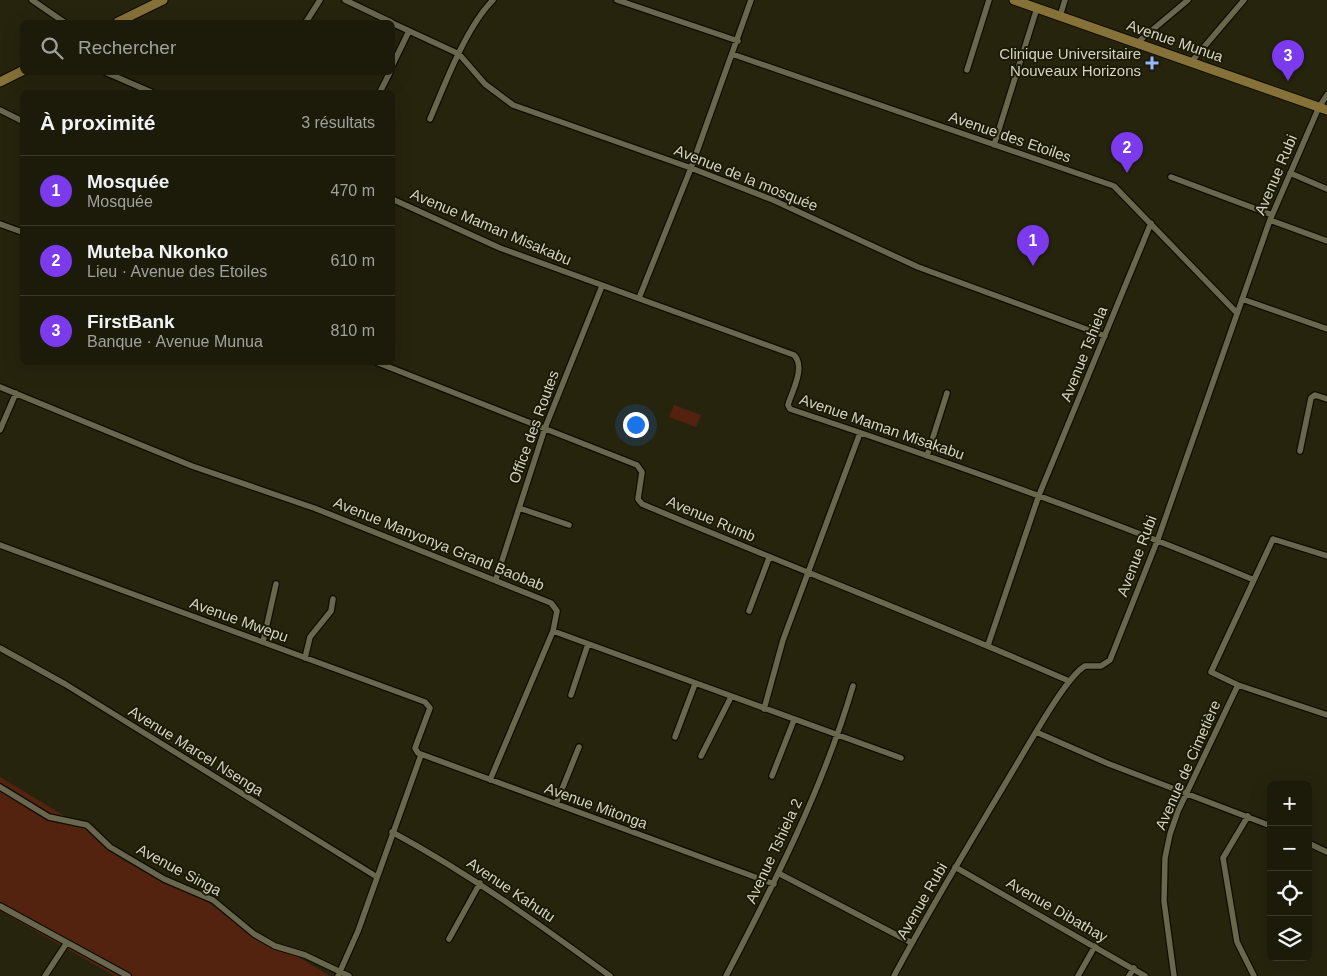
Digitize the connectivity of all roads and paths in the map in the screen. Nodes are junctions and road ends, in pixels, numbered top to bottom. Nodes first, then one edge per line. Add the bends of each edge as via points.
1 (32, 0) edge
2 (163, 0) edge
3 (320, 0) edge
4 (345, 0) edge
5 (493, 0) edge
6 (618, 0) edge
7 (751, 0) edge
8 (989, 0) edge
9 (1014, 0) edge
10 (1066, 0) edge
11 (1188, 0) edge
12 (1244, 0) edge
13 (1037, 8) junction
14 (1060, 16) junction
15 (61, 20) edge
16 (122, 20) edge
17 (307, 20) edge
18 (386, 20) edge
19 (395, 24) edge
20 (409, 31) junction
21 (738, 41) junction
22 (1138, 42) junction
23 (458, 54) junction
24 (732, 54) junction
25 (395, 60) edge
26 (1192, 61) junction
27 (967, 70) dead end
28 (20, 72) edge
29 (112, 75) edge
30 (388, 75) edge
31 (0, 82) edge
32 (146, 90) edge
33 (381, 90) edge
34 (1327, 95) edge
35 (1323, 108) edge
36 (0, 110) edge
37 (430, 119) dead end
38 (20, 121) edge
39 (994, 145) junction
40 (691, 168) junction
41 (1290, 173) junction
42 (1171, 177) dead end
43 (1327, 189) edge
44 (395, 200) edge
45 (1271, 217) junction
46 (1151, 223) junction
47 (0, 224) edge
48 (20, 231) edge
49 (1327, 241) edge
50 (602, 286) junction
51 (639, 298) junction
52 (1242, 299) junction
53 (1236, 312) junction
54 (1327, 328) edge
55 (1105, 336) junction
56 (384, 365) edge
57 (0, 387) edge
58 (16, 393) junction
59 (947, 393) dead end
60 (1327, 399) edge
61 (545, 428) junction
62 (0, 430) edge
63 (860, 433) junction
64 (1300, 451) dead end
65 (927, 456) junction
66 (1039, 495) junction
67 (519, 508) junction
68 (569, 525) dead end
69 (1158, 539) junction
70 (0, 545) edge
71 (1327, 556) edge
72 (769, 558) junction
73 (808, 574) junction
74 (496, 579) junction
75 (1254, 580) junction
76 (276, 584) dead end
77 (333, 599) dead end
78 (749, 612) dead end
79 (553, 631) junction
80 (263, 642) junction
81 (588, 644) junction
82 (988, 646) junction
83 (0, 648) edge
84 (305, 658) junction
85 (1069, 681) junction
86 (695, 684) junction
87 (1238, 684) junction
88 (853, 686) dead end
89 (572, 695) dead end
90 (731, 697) junction
91 (764, 709) junction
92 (1327, 715) edge
93 (794, 720) junction
94 (1036, 732) junction
95 (839, 735) junction
96 (675, 737) dead end
97 (579, 747) dead end
98 (421, 755) junction
99 (701, 756) dead end
100 (901, 758) dead end
101 (772, 776) dead end
102 (490, 780) junction
103 (0, 787) edge
104 (1187, 793) junction
105 (556, 804) junction
106 (1248, 816) junction
107 (1267, 824) edge
108 (392, 832) junction
109 (1312, 845) edge
110 (1327, 852) edge
111 (955, 867) junction
112 (780, 874) junction
113 (377, 878) junction
114 (480, 883) junction
115 (774, 884) junction
116 (0, 906) edge
117 (449, 939) dead end
118 (912, 943) junction
119 (66, 944) junction
120 (1095, 946) junction
121 (1134, 968) junction
122 (340, 973) edge
123 (45, 976) edge
124 (128, 976) edge
125 (349, 976) edge
126 (610, 976) edge
127 (726, 976) edge
128 (894, 976) edge
129 (1078, 976) edge
130 (1129, 976) edge
131 (1145, 976) edge
132 (1174, 976) edge
133 (1254, 976) edge

1 - 15 street
2 - 16 main road
3 - 17 street
4 - 18 street, Avenue de la mosquée
5 - 23 street via 482,12
6 - 21 street
7 - 21 street
8 - 27 street
9 - 13 main road, Avenue Munua
10 - 14 street
11 - 22 street
12 - 26 street
13 - 14 main road, Avenue Munua
13 - 39 street
14 - 22 main road, Avenue Munua
19 - 20 street, Avenue de la mosquée
20 - 23 street, Avenue de la mosquée
20 - 25 street
21 - 24 street
22 - 26 main road, Avenue Munua
23 - 37 street
23 - 40 street, Avenue de la mosquée via 485,84 513,105
24 - 39 street, Avenue des Etoiles
24 - 40 street
26 - 35 main road, Avenue Munua
28 - 31 main road
29 - 32 street
30 - 33 street
34 - 35 street, Avenue Rubi
35 - 41 street, Avenue Rubi
36 - 38 street
39 - 46 street, Avenue des Etoiles via 1114,186
40 - 51 street
40 - 55 street, Avenue de la mosquée via 772,200 918,267
41 - 43 street
41 - 45 street, Avenue Rubi
42 - 45 street
44 - 50 street, Avenue Maman Misakabu via 500,248
45 - 49 street
45 - 52 street, Avenue Rubi
46 - 53 street, Avenue des Etoiles
46 - 55 street, Avenue Tshiela
47 - 48 street
50 - 51 street, Avenue Maman Misakabu
50 - 61 street, Office des Routes
51 - 63 street, Avenue Maman Misakabu via 794,355 799,368 788,408
52 - 53 street, Avenue Rubi
52 - 54 street
53 - 69 street, Avenue Rubi
55 - 66 street, Avenue Tshiela
56 - 61 street, Avenue Rumb
57 - 58 street, Avenue Manyonya Grand Baobab
58 - 62 street
58 - 74 street, Avenue Manyonya Grand Baobab via 192,466 314,508
59 - 65 street
60 - 64 street via 1315,395 1310,399
61 - 67 street, Office des Routes
61 - 72 street, Avenue Rumb via 640,467 638,499 642,504
63 - 65 street, Avenue Maman Misakabu
63 - 73 street
65 - 66 street, Avenue Maman Misakabu
66 - 69 street, Avenue Maman Misakabu
66 - 82 street, Avenue Tshiela
67 - 68 street
67 - 74 street, Office des Routes
69 - 75 street, Avenue Maman Misakabu
69 - 85 street, Avenue Rubi via 1110,660 1100,666 1085,666
70 - 80 street, Avenue Mwepu
71 - 75 street via 1273,539
72 - 73 street, Avenue Rumb
72 - 78 street
73 - 82 street, Avenue Rumb
73 - 91 street via 783,640
74 - 79 street, Avenue Manyonya Grand Baobab via 555,606
75 - 87 street via 1211,671
76 - 80 street
77 - 84 street via 331,611 310,637
79 - 81 street
79 - 102 street
80 - 84 street, Avenue Mwepu
81 - 86 street
81 - 89 street
82 - 85 street, Avenue Rumb
83 - 113 street, Avenue Marcel Nsenga via 65,684
84 - 98 street, Avenue Mwepu via 428,704 415,751
85 - 94 street, Avenue Rubi
86 - 90 street
86 - 96 street
87 - 92 street
87 - 104 street, Avenue de Cimetière
88 - 95 street, Avenue Tshiela 2
90 - 91 street
90 - 99 street
91 - 93 street
93 - 95 street
93 - 101 street
94 - 104 street
94 - 111 street, Avenue Rubi
95 - 100 street
95 - 112 street, Avenue Tshiela 2
97 - 105 street
98 - 102 street, Avenue Mitonga
98 - 108 street
102 - 105 street, Avenue Mitonga
103 - 122 street, Avenue Singa via 49,817 87,825 110,847 164,879 213,900 254,934
104 - 106 street
104 - 132 street, Avenue de Cimetière via 1170,834 1165,858 1164,916
105 - 115 street, Avenue Mitonga
106 - 107 street
106 - 133 street via 1222,863 1237,942
108 - 113 street
108 - 114 street, Avenue Kahutu
109 - 110 street
111 - 118 street, Avenue Rubi
111 - 120 street, Avenue Dibathay
112 - 115 street, Avenue Tshiela 2
112 - 118 street
113 - 122 street
114 - 117 street
114 - 126 street, Avenue Kahutu
115 - 127 street, Avenue Tshiela 2
116 - 119 street
118 - 128 street, Avenue Rubi
119 - 123 street
119 - 124 street
120 - 121 street, Avenue Dibathay
120 - 129 street
121 - 130 street
121 - 131 street, Avenue Dibathay
122 - 125 street, Avenue Singa

